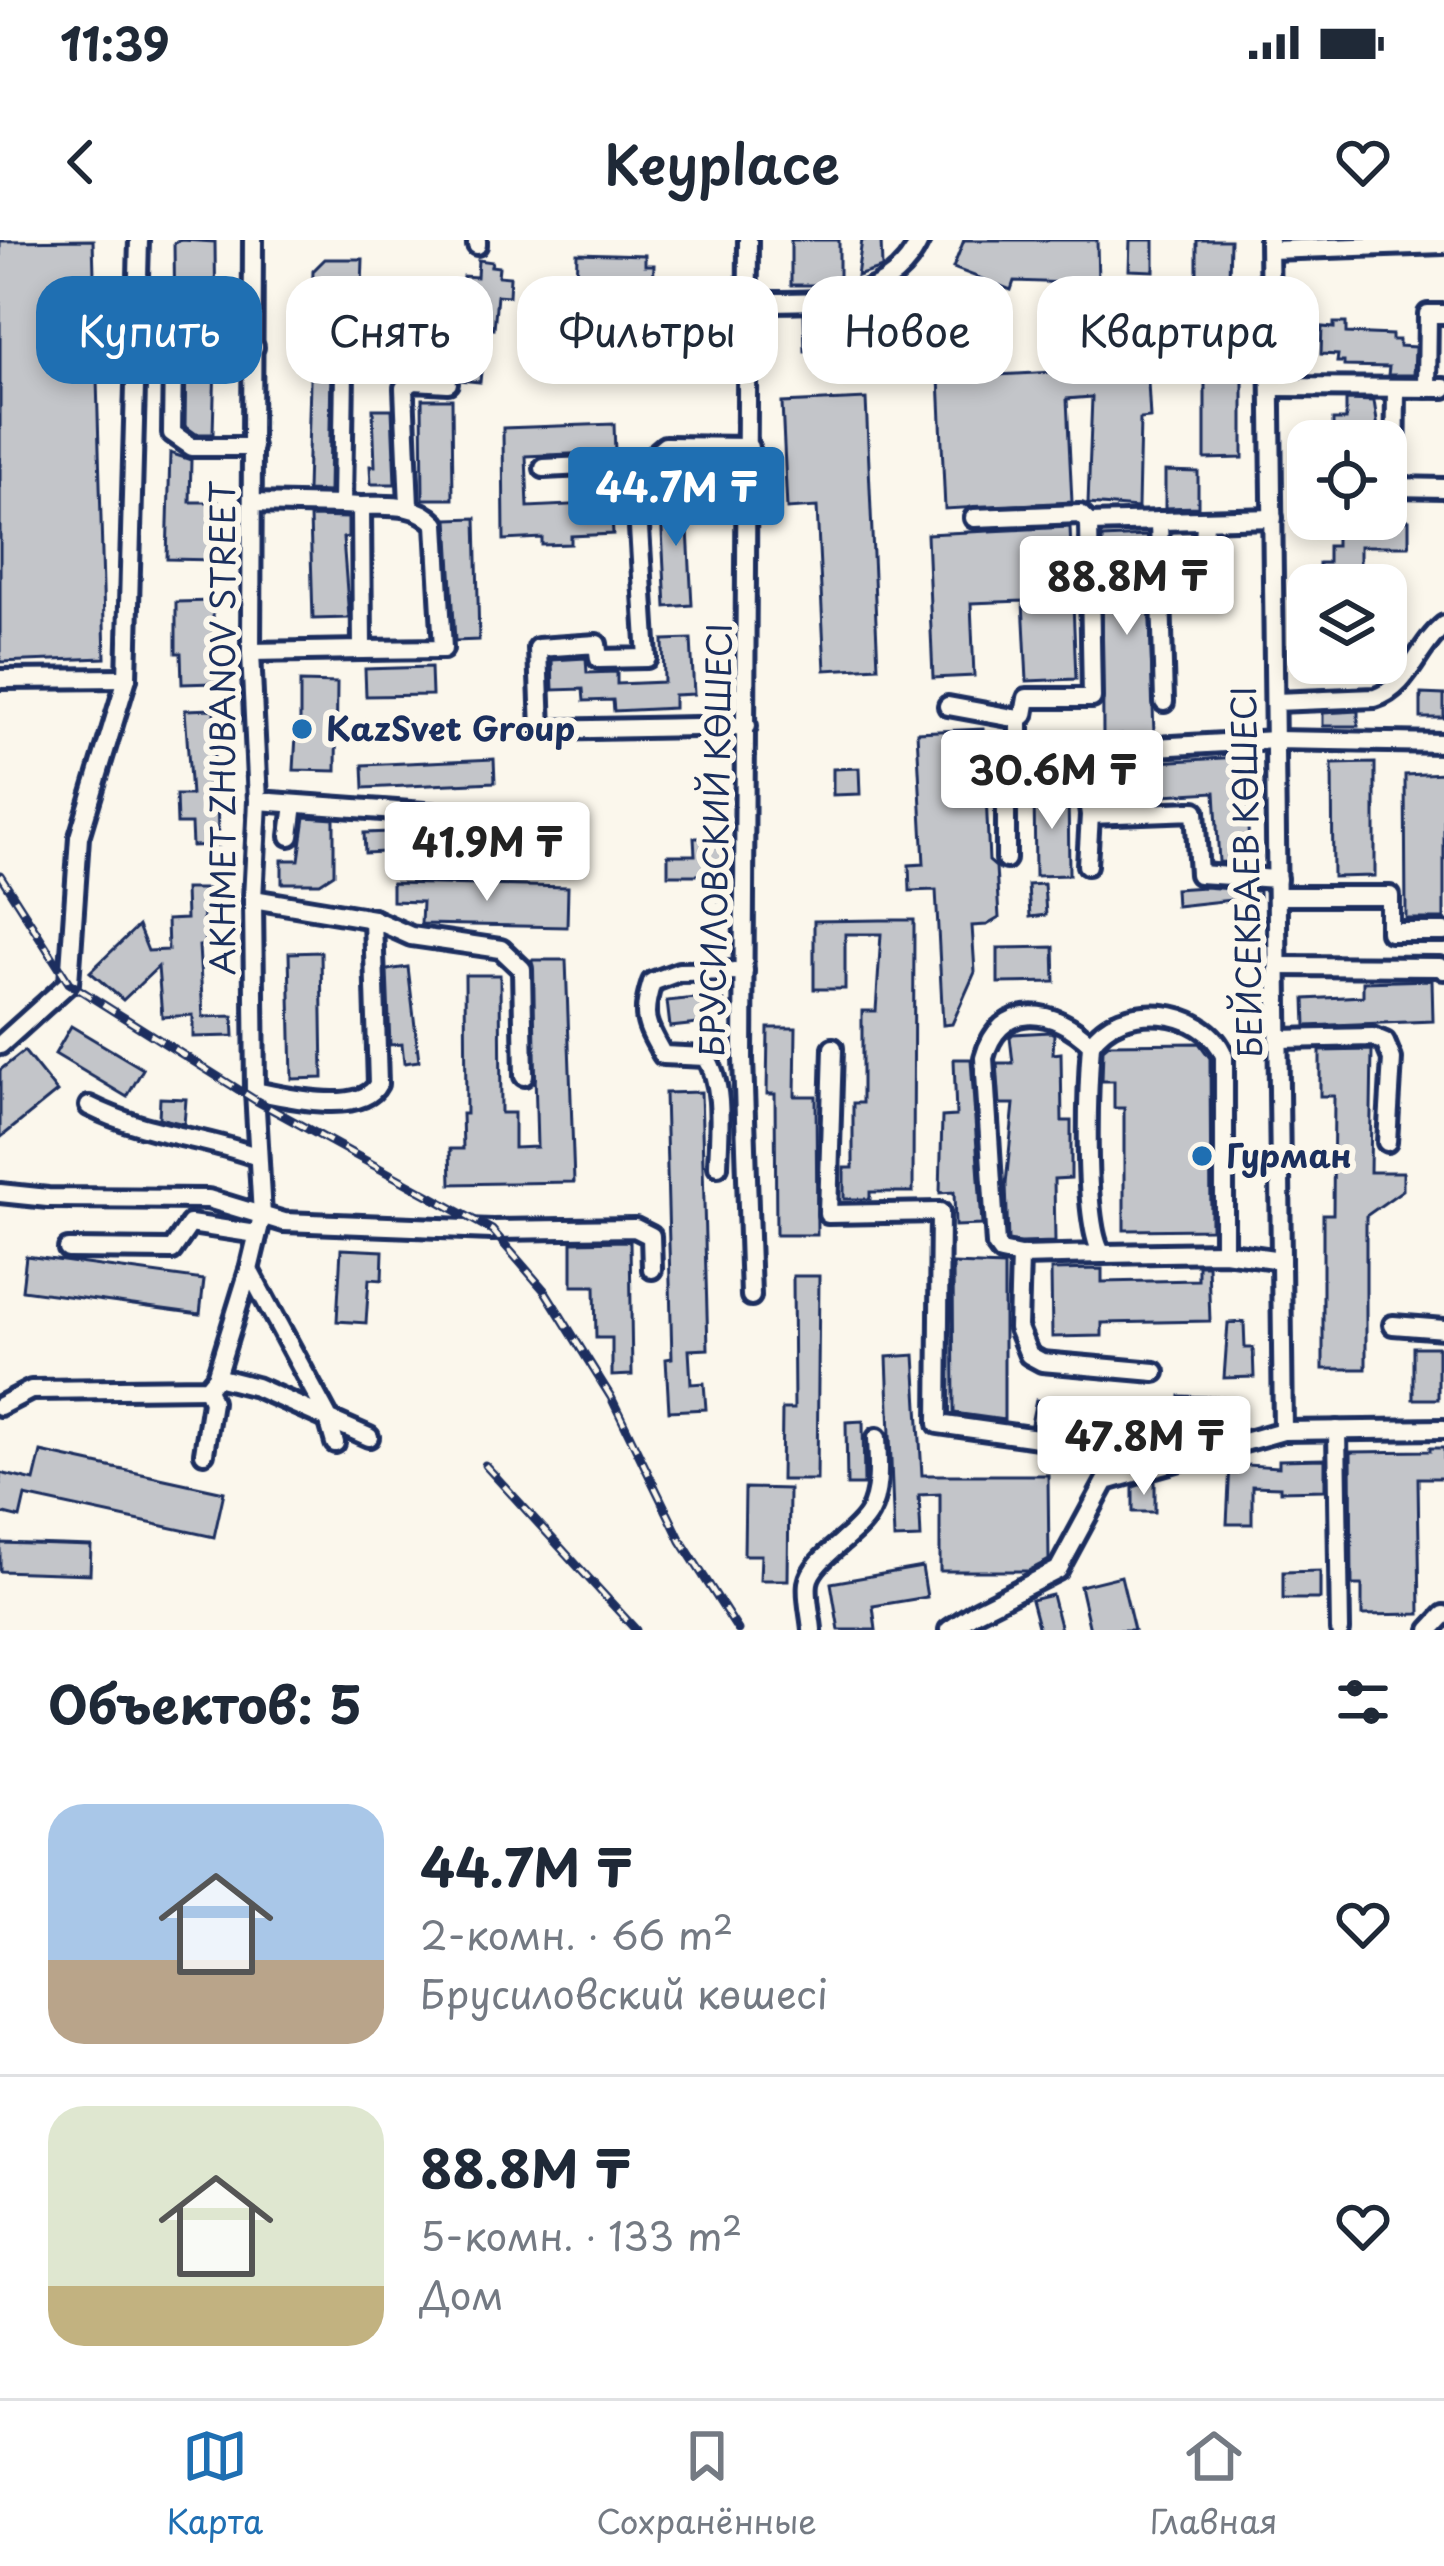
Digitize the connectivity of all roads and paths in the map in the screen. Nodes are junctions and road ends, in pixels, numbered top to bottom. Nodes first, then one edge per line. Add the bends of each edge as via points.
1 (139, 240) edge
2 (253, 240) edge
3 (748, 240) edge
4 (920, 240) edge
5 (1444, 244) edge
6 (1269, 245) edge
7 (253, 276) edge
8 (748, 276) edge
9 (778, 302) edge
10 (1444, 314) edge
11 (172, 384) edge
12 (254, 384) edge
13 (343, 384) edge
14 (410, 384) edge
15 (749, 384) edge
16 (1271, 387) junction
17 (1396, 388) junction
18 (1436, 388) edge
19 (253, 447) junction
20 (749, 447) junction
21 (634, 464) junction
22 (544, 468) dead end
23 (1444, 488) edge
24 (252, 503) junction
25 (341, 505) junction
26 (361, 506) junction
27 (410, 506) junction
28 (974, 518) dead end
29 (1273, 518) junction
30 (1159, 520) junction
31 (1205, 520) junction
32 (1089, 523) junction
33 (1202, 599) dead end
34 (1444, 625) edge
35 (362, 650) junction
36 (251, 652) junction
37 (127, 678) junction
38 (0, 679) edge
39 (1164, 702) dead end
40 (1275, 702) junction
41 (948, 706) dead end
42 (1019, 718) junction
43 (747, 726) junction
44 (1275, 740) junction
45 (1444, 743) edge
46 (1081, 751) junction
47 (1018, 754) junction
48 (258, 801) junction
49 (294, 805) junction
50 (452, 815) dead end
51 (1090, 815) junction
52 (290, 836) dead end
53 (1006, 859) dead end
54 (1087, 866) dead end
55 (1277, 888) junction
56 (253, 899) junction
57 (373, 919) junction
58 (1444, 932) edge
59 (1278, 966) junction
60 (1444, 970) edge
61 (744, 971) junction
62 (1279, 1039) junction
63 (1091, 1044) junction
64 (0, 1045) edge
65 (833, 1048) dead end
66 (524, 1076) dead end
67 (255, 1091) junction
68 (89, 1106) dead end
69 (1387, 1142) dead end
70 (258, 1157) junction
71 (718, 1166) dead end
72 (0, 1193) edge
73 (260, 1225) junction
74 (68, 1249) dead end
75 (1224, 1252) junction
76 (1102, 1255) junction
77 (1020, 1256) junction
78 (1281, 1260) junction
79 (652, 1269) dead end
80 (250, 1270) junction
81 (751, 1296) dead end
82 (1394, 1325) dead end
83 (1444, 1330) edge
84 (1155, 1372) dead end
85 (212, 1383) junction
86 (0, 1406) edge
87 (328, 1415) junction
88 (1444, 1429) edge
89 (1337, 1430) junction
90 (1283, 1431) junction
91 (369, 1437) dead end
92 (877, 1438) dead end
93 (335, 1443) dead end
94 (204, 1453) dead end
95 (1187, 1459) junction
96 (1444, 1615) edge
97 (1345, 1627) edge
98 (812, 1630) edge
99 (949, 1630) edge
100 (1430, 1630) edge

1 - 37 street
2 - 7 street, AKHMET ZHUBANOV STREET
3 - 8 street, БРУСИЛОВСКИЙ КӨШЕСІ
4 - 9 street via 909,264 880,288
5 - 6 street
6 - 16 street, БЕЙСЕКБАЕВ КӨШЕСІ
10 - 18 street via 1428,314
11 - 19 street via 172,433 182,443
12 - 19 street, AKHMET ZHUBANOV STREET
13 - 25 street
14 - 27 street
15 - 20 street, БРУСИЛОВСКИЙ КӨШЕСІ
16 - 17 street
16 - 29 street, БЕЙСЕКБАЕВ КӨШЕСІ
17 - 18 street
17 - 23 street via 1395,487
19 - 24 street, AKHMET ZHUBANOV STREET
20 - 21 street via 665,446
20 - 43 street, БРУСИЛОВСКИЙ КӨШЕСІ
21 - 22 street
21 - 43 street via 647,658 598,659 597,644 538,648 541,730
24 - 25 street
24 - 36 street, AKHMET ZHUBANOV STREET
25 - 26 street
26 - 27 street
26 - 35 street
27 - 35 street via 436,524 442,649
28 - 32 street via 1080,514
29 - 31 street
29 - 40 street, БЕЙСЕКБАЕВ КӨШЕСІ
30 - 31 street
30 - 32 street
30 - 39 street
31 - 33 street
32 - 42 street via 1092,698 1027,698
34 - 40 street via 1389,693
35 - 36 street
36 - 48 street, AKHMET ZHUBANOV STREET
37 - 38 street
37 - 64 street via 79,837 69,983
40 - 44 street, БЕЙСЕКБАЕВ КӨШЕСІ
41 - 42 street
42 - 47 street
43 - 61 street, БРУСИЛОВСКИЙ КӨШЕСІ
44 - 45 street
44 - 46 street
44 - 55 street, БЕЙСЕКБАЕВ КӨШЕСІ
46 - 47 street
46 - 51 street
47 - 53 street via 1006,773
48 - 49 street
48 - 56 street, AKHMET ZHUBANOV STREET
49 - 50 street
49 - 52 street
51 - 54 street
51 - 55 street via 1195,811 1199,874
55 - 58 street via 1390,896 1390,932
55 - 59 street, БЕЙСЕКБАЕВ КӨШЕСІ
56 - 57 street
56 - 67 street, AKHMET ZHUBANOV STREET
57 - 66 street via 411,936 513,957 522,969
57 - 67 street via 374,1093 311,1101
59 - 60 street
59 - 62 street, БЕЙСЕКБАЕВ КӨШЕСІ
61 - 71 street via 679,972 652,982 645,1005 663,1054 706,1057 712,1066
61 - 81 street, БРУСИЛОВСКИЙ КӨШЕСІ
62 - 69 street via 1385,1042
62 - 78 street, БЕЙСЕКБАЕВ КӨШЕСІ
63 - 75 street via 1119,1018 1160,1014 1192,1023 1220,1044
63 - 76 street via 1092,1203
63 - 77 street via 1052,1016 999,1024 990,1034 984,1058 996,1245
65 - 95 street via 828,1214 940,1212 938,1424
67 - 70 street, AKHMET ZHUBANOV STREET
68 - 70 street via 139,1129
70 - 73 street, AKHMET ZHUBANOV STREET
72 - 73 street via 208,1198
73 - 74 street via 190,1224 172,1250
73 - 79 street via 634,1228 651,1236
73 - 80 street, AKHMET ZHUBANOV STREET
75 - 76 street
75 - 78 street
76 - 77 street
77 - 84 street via 1018,1328 1029,1355
78 - 90 street, БЕЙСЕКБАЕВ КӨШЕСІ
80 - 85 street, AKHMET ZHUBANOV STREET
80 - 87 street
82 - 83 street
85 - 86 street via 31,1390
85 - 87 street via 256,1387
85 - 94 street, AKHMET ZHUBANOV STREET
87 - 91 street
87 - 93 street
88 - 89 street
89 - 90 street
89 - 97 street
90 - 95 street
92 - 98 street via 870,1511 808,1582
95 - 99 street via 1106,1481 1058,1570
96 - 100 street

